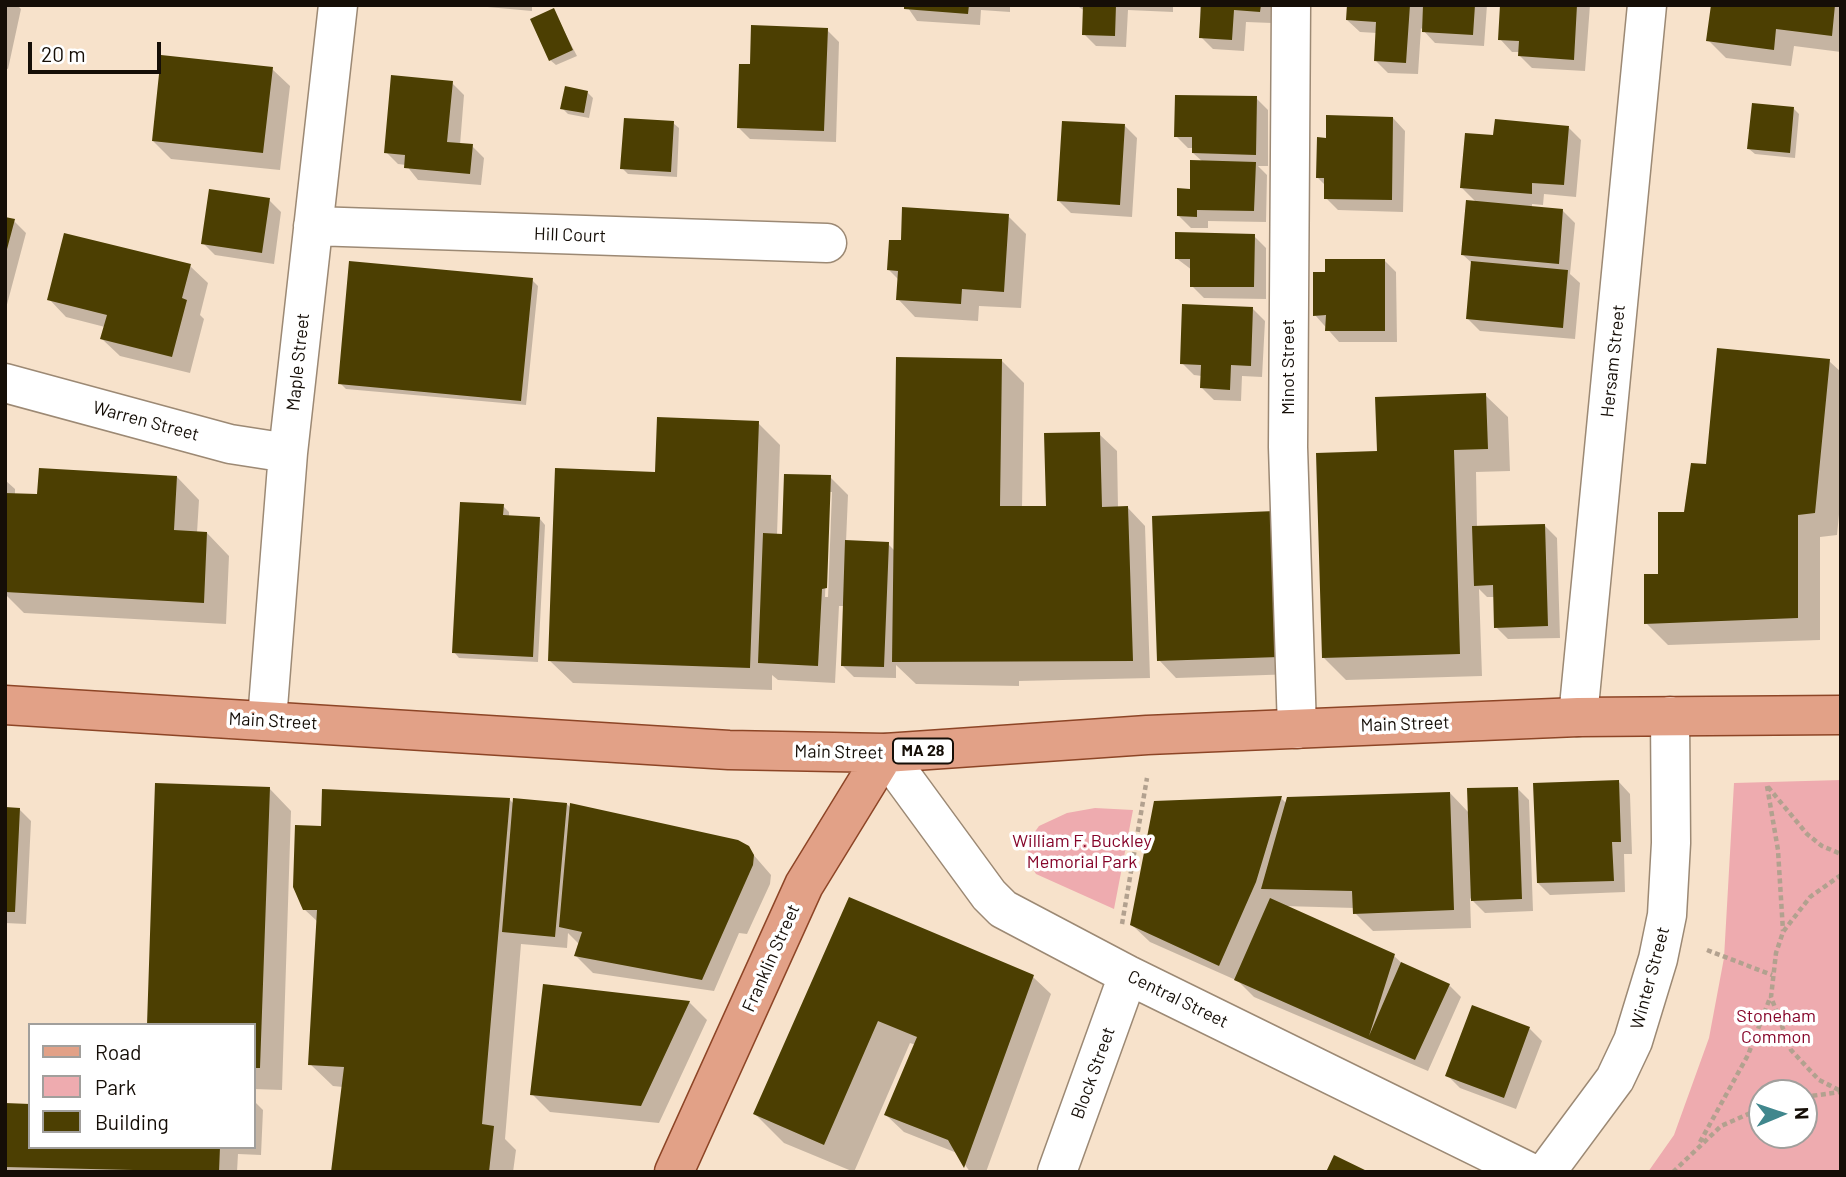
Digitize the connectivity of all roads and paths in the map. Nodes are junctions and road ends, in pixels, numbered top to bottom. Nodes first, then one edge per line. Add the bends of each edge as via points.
1 (338, 5) edge
2 (1291, 5) edge
3 (1647, 5) edge
4 (313, 226) junction
5 (827, 243) dead end
6 (5, 383) edge
7 (288, 453) junction
8 (5, 705) edge
9 (1841, 715) edge
10 (1670, 716) junction
11 (1578, 717) junction
12 (267, 720) junction
13 (1297, 729) junction
14 (1147, 735) junction
15 (885, 753) junction
16 (1841, 854) edge
17 (1841, 875) edge
18 (1783, 932) junction
19 (1707, 950) dead end
20 (1128, 975) junction
21 (1772, 975) junction
22 (1771, 997) junction
23 (1841, 1091) edge
24 (1818, 1095) edge
25 (1748, 1114) edge
26 (1700, 1142) junction
27 (674, 1172) edge
28 (1058, 1172) edge
29 (1529, 1172) edge
30 (1546, 1172) edge
31 (1674, 1172) edge

1 - 4 street, Maple Street
2 - 13 street, Minot Street via 1288,447
3 - 11 street, Hersam Street
4 - 5 street, Hill Court
4 - 7 street, Maple Street
6 - 7 street, Warren Street via 230,444
7 - 12 street, Maple Street
8 - 12 main road, Main Street / MA 28
9 - 10 main road, Main Street / MA 28
10 - 11 main road, Main Street / MA 28
10 - 30 street, Winter Street via 1670,867 1658,959 1633,1041 1615,1079
11 - 13 main road, Main Street / MA 28
12 - 15 main road, Main Street / MA 28 via 729,750
13 - 14 main road, Main Street / MA 28
14 - 15 main road, Main Street / MA 28
14 - 20 path via 1146,791 1121,922
15 - 20 street, Central Street via 996,903
15 - 27 main road, Franklin Street via 804,886
16 - 18 path via 1807,834 1767,786 1778,850
17 - 18 path via 1810,897
18 - 21 path
19 - 21 path
20 - 28 street, Block Street
20 - 29 street, Central Street
21 - 22 path
22 - 23 path via 1791,1050 1819,1080
22 - 26 path via 1748,1055
23 - 24 path
25 - 26 path
26 - 31 path

